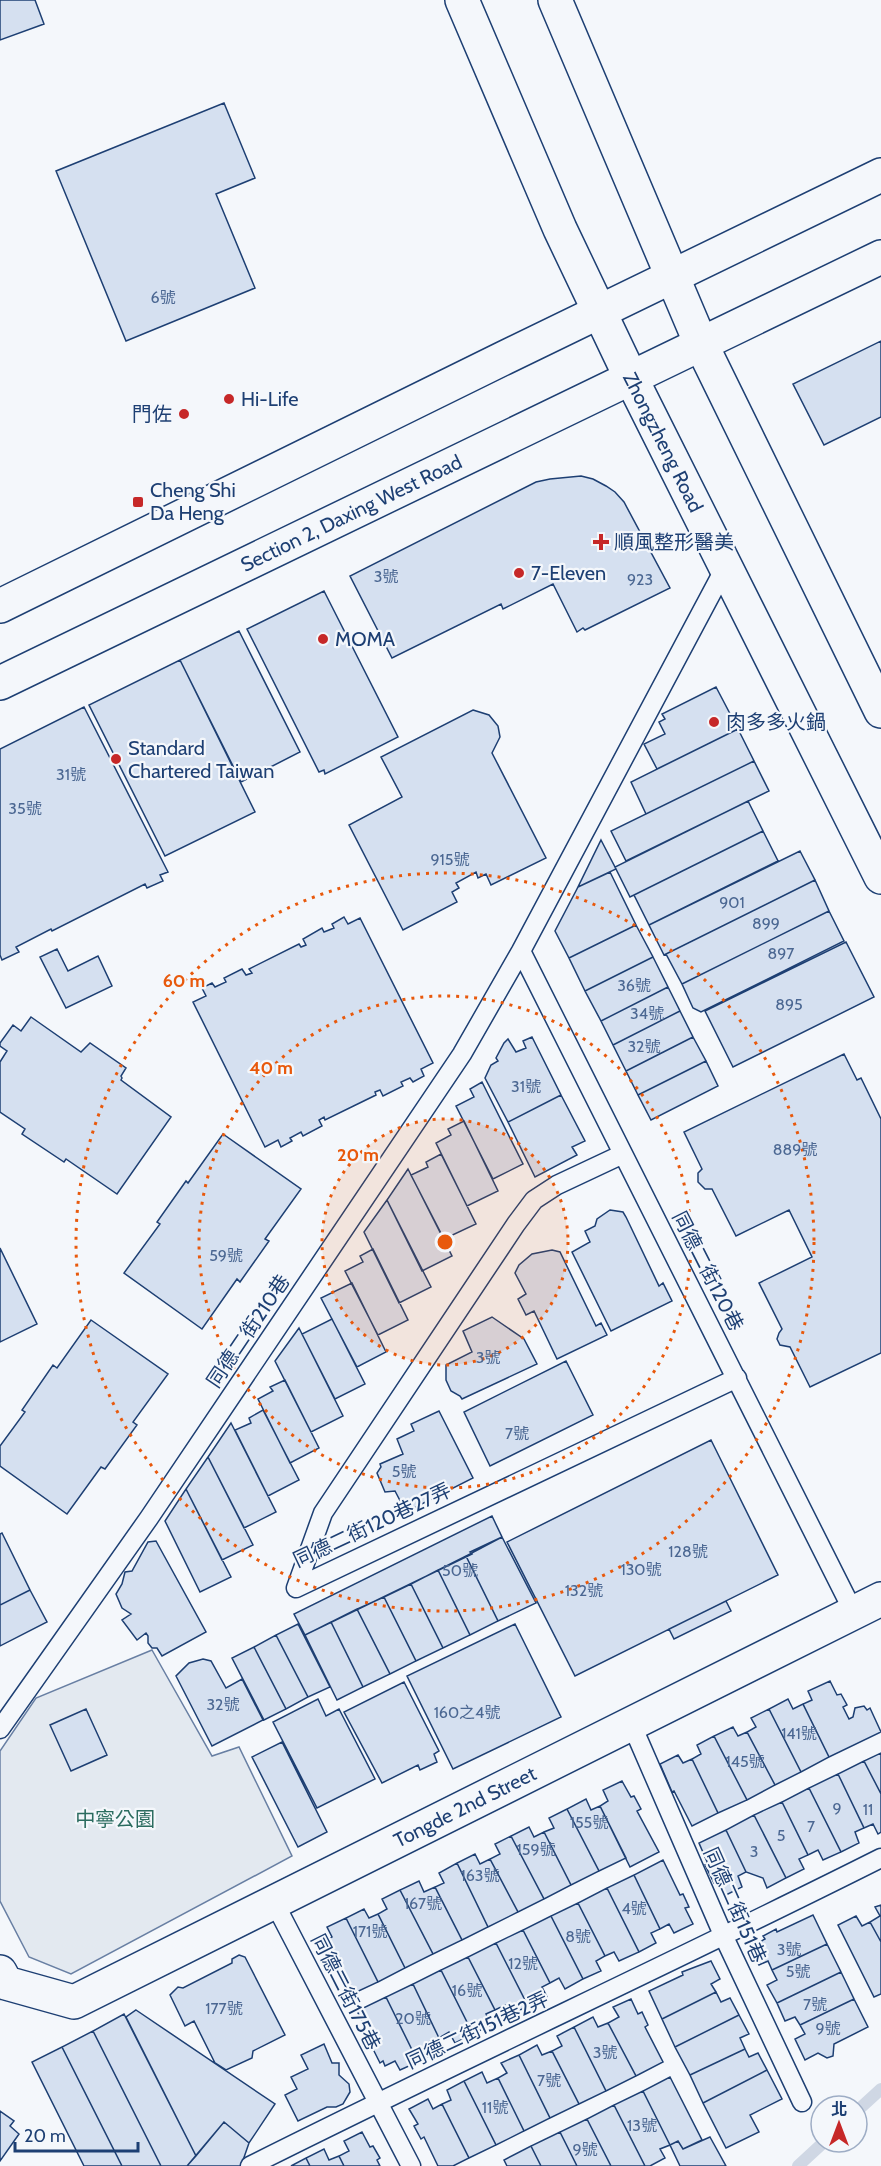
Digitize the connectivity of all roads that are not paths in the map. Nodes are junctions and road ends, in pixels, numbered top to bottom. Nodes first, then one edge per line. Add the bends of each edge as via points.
1 (462, 0) edge
2 (555, 0) edge
3 (881, 175) edge
4 (881, 257) edge
5 (673, 277) junction
6 (600, 312) junction
7 (701, 344) junction
8 (631, 378) junction
9 (726, 566) junction
10 (0, 606) edge
11 (0, 683) edge
12 (881, 711) edge
13 (881, 877) edge
14 (521, 951) junction
15 (622, 1154) junction
16 (737, 1378) junction
17 (867, 1606) edge
18 (631, 1723) junction
19 (0, 1729) edge
20 (881, 1858) edge
21 (274, 1902) junction
22 (724, 1937) junction
23 (0, 1972) edge
24 (378, 2102) junction
25 (802, 2102) dead end
26 (250, 2166) edge
27 (411, 2166) edge

1 - 6 street, Zhongzheng Road via 560,229
2 - 5 street
3 - 5 street
4 - 7 street, Section 2, Daxing West Road
5 - 6 street
5 - 7 street
6 - 8 street, Zhongzheng Road
6 - 10 street
7 - 8 street, Section 2, Daxing West Road
7 - 12 street
8 - 9 street, Zhongzheng Road
8 - 11 street, Section 2, Daxing West Road
9 - 13 street, Zhongzheng Road
9 - 14 lane, 同德二街210巷
14 - 15 lane, 同德二街120巷
14 - 19 lane, 同德二街210巷 via 462,1054 149,1518
15 - 16 lane, 同德二街120巷
15 - 16 lane, 同德二街120巷27弄 via 534,1200 323,1513 296,1588
16 - 17 lane, 同德二街120巷
17 - 18 street, Tongde 2nd Street
18 - 21 street, Tongde 2nd Street
18 - 22 lane, 同德二街151巷
20 - 22 lane, 同德二街151巷2弄
21 - 23 street, Tongde 2nd Street via 74,2002 6,1983
21 - 24 lane, 同德二街175巷
22 - 24 lane, 同德二街151巷2弄
22 - 25 lane, 同德二街151巷
24 - 26 lane, 同德二街151巷2弄
24 - 27 lane, 同德二街175巷

